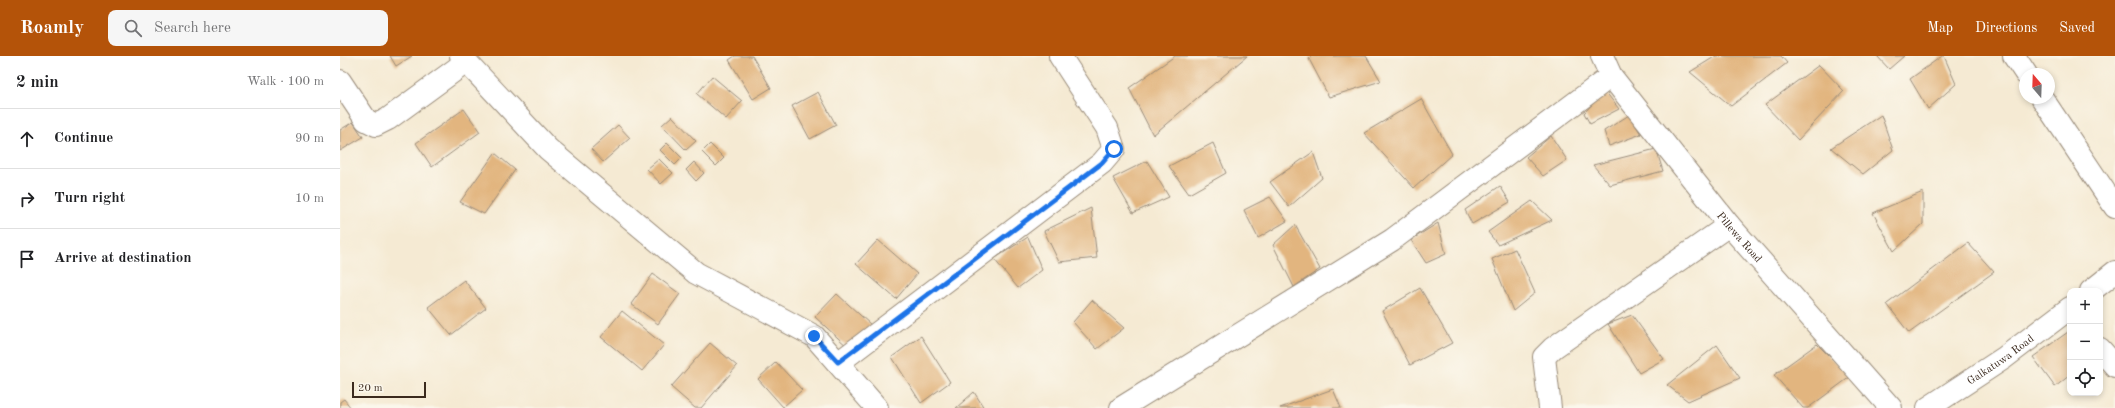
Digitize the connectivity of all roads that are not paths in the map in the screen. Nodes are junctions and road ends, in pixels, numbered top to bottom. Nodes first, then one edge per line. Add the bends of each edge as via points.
1 (1060, 56) edge
2 (1602, 56) edge
3 (2014, 56) edge
4 (464, 59) edge
5 (2022, 68) edge
6 (1611, 76) junction
7 (340, 81) edge
8 (2046, 104) edge
9 (2115, 207) edge
10 (1729, 225) junction
11 (2115, 272) edge
12 (2095, 288) edge
13 (2067, 313) edge
14 (2103, 352) edge
15 (838, 362) junction
16 (2115, 366) edge
17 (877, 408) edge
18 (1121, 408) edge
19 (1550, 408) edge
20 (1891, 408) edge
21 (1928, 408) edge

1 - 15 street via 1107,128 1114,149 1102,163
2 - 6 street, Pillewa Road
3 - 5 street
4 - 7 street via 388,120 376,125 366,120
4 - 15 street via 548,149 696,273 814,336
6 - 10 street, Pillewa Road
6 - 18 street via 1392,240
8 - 9 street
10 - 19 street via 1544,357
10 - 20 street, Pillewa Road
11 - 12 street
13 - 21 street, Galkatuwa Road
14 - 16 street
15 - 17 street

